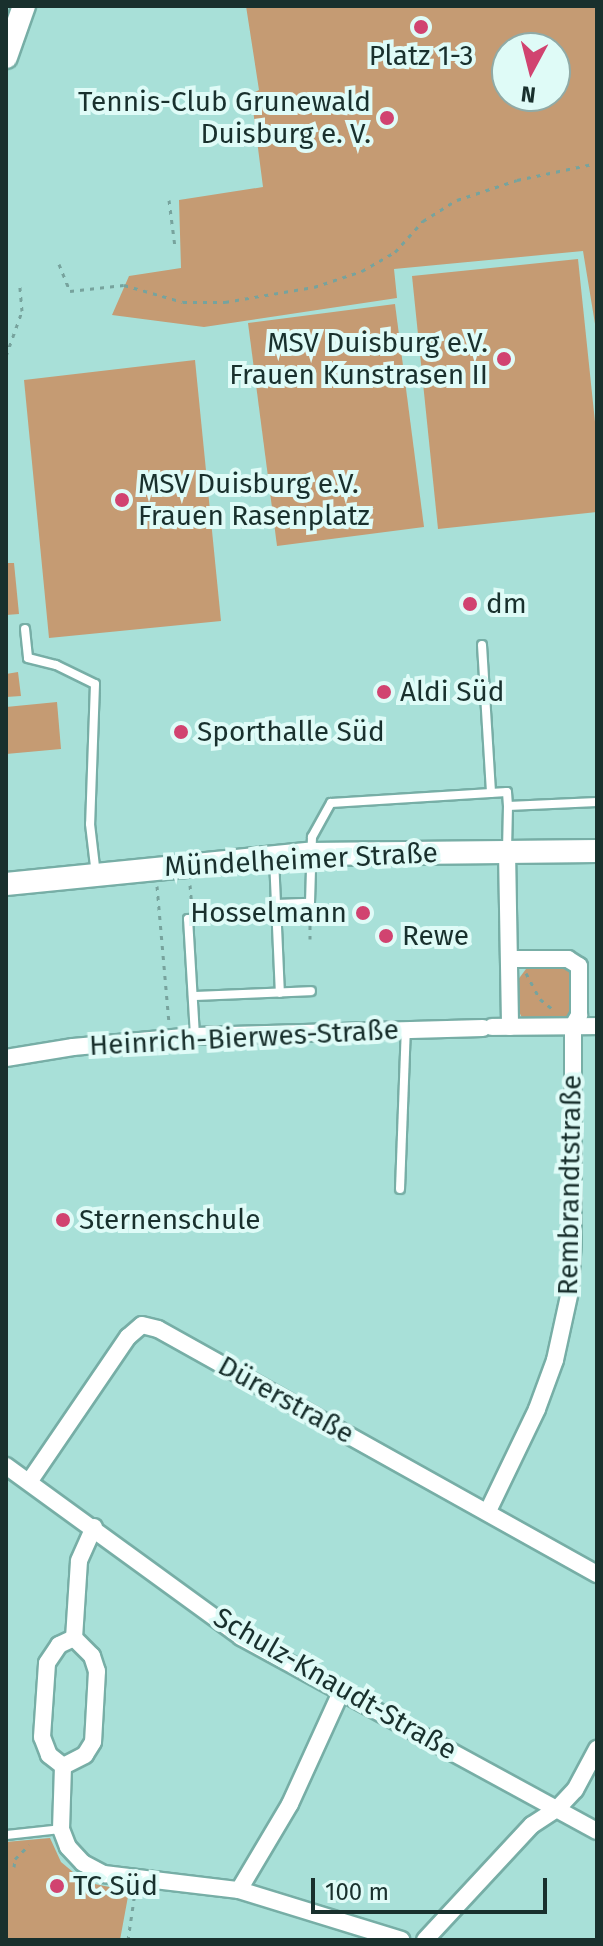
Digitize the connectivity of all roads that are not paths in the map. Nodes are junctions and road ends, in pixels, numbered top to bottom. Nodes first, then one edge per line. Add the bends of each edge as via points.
1 (24, 6) edge
2 (6, 57) edge
3 (25, 629) dead end
4 (482, 645) dead end
5 (491, 793) junction
6 (597, 802) edge
7 (508, 806) junction
8 (507, 851) junction
9 (597, 851) edge
10 (309, 854) junction
11 (274, 857) junction
12 (96, 876) junction
13 (6, 884) edge
14 (276, 909) junction
15 (514, 959) junction
16 (311, 991) dead end
17 (280, 993) junction
18 (193, 996) junction
19 (573, 1026) junction
20 (597, 1026) edge
21 (510, 1027) junction
22 (406, 1029) junction
23 (195, 1036) junction
24 (6, 1058) edge
25 (400, 1189) dead end
26 (6, 1466) edge
27 (29, 1482) junction
28 (488, 1511) junction
29 (94, 1527) junction
30 (597, 1574) edge
31 (74, 1638) junction
32 (342, 1690) junction
33 (597, 1749) edge
34 (63, 1766) junction
35 (557, 1809) junction
36 (61, 1829) junction
37 (597, 1831) edge
38 (6, 1835) edge
39 (239, 1890) junction
40 (402, 1940) edge
41 (425, 1940) edge

1 - 2 main road
3 - 12 lane via 28,658 95,684 90,824
4 - 5 lane
5 - 7 lane via 507,792
5 - 10 lane via 331,803
6 - 7 lane
7 - 8 lane
8 - 9 main road, Mündelheimer Straße
8 - 10 main road, Mündelheimer Straße
8 - 15 street
10 - 11 main road, Mündelheimer Straße
10 - 14 lane via 310,903
11 - 12 main road, Mündelheimer Straße
11 - 14 lane
12 - 13 main road, Mündelheimer Straße
14 - 17 lane
14 - 18 lane via 188,919
15 - 19 street, Rembrandtstraße via 575,961 579,1015
15 - 21 street
16 - 17 lane
17 - 18 lane
18 - 23 lane
19 - 20 street, Heinrich-Bierwes-Straße
19 - 21 street, Heinrich-Bierwes-Straße
19 - 28 street, Rembrandtstraße via 573,1239 564,1324 537,1409
21 - 22 street, Heinrich-Bierwes-Straße
22 - 23 street, Heinrich-Bierwes-Straße
22 - 25 lane
23 - 24 street, Heinrich-Bierwes-Straße
26 - 27 street, Schulz-Knaudt-Straße
27 - 28 street, Dürerstraße via 128,1337 142,1325 158,1329
27 - 29 street, Schulz-Knaudt-Straße
28 - 30 street, Dürerstraße
29 - 31 street via 79,1561
29 - 32 street, Schulz-Knaudt-Straße via 241,1637
31 - 34 street via 59,1645 47,1663 42,1737 49,1755
31 - 34 street via 92,1656 97,1671 93,1742 85,1755
32 - 35 street, Schulz-Knaudt-Straße
32 - 39 street via 290,1804
33 - 35 street via 575,1790
34 - 36 street
35 - 37 street, Schulz-Knaudt-Straße
35 - 41 street via 532,1825
36 - 38 lane
36 - 39 street via 83,1863 104,1874
39 - 40 street

